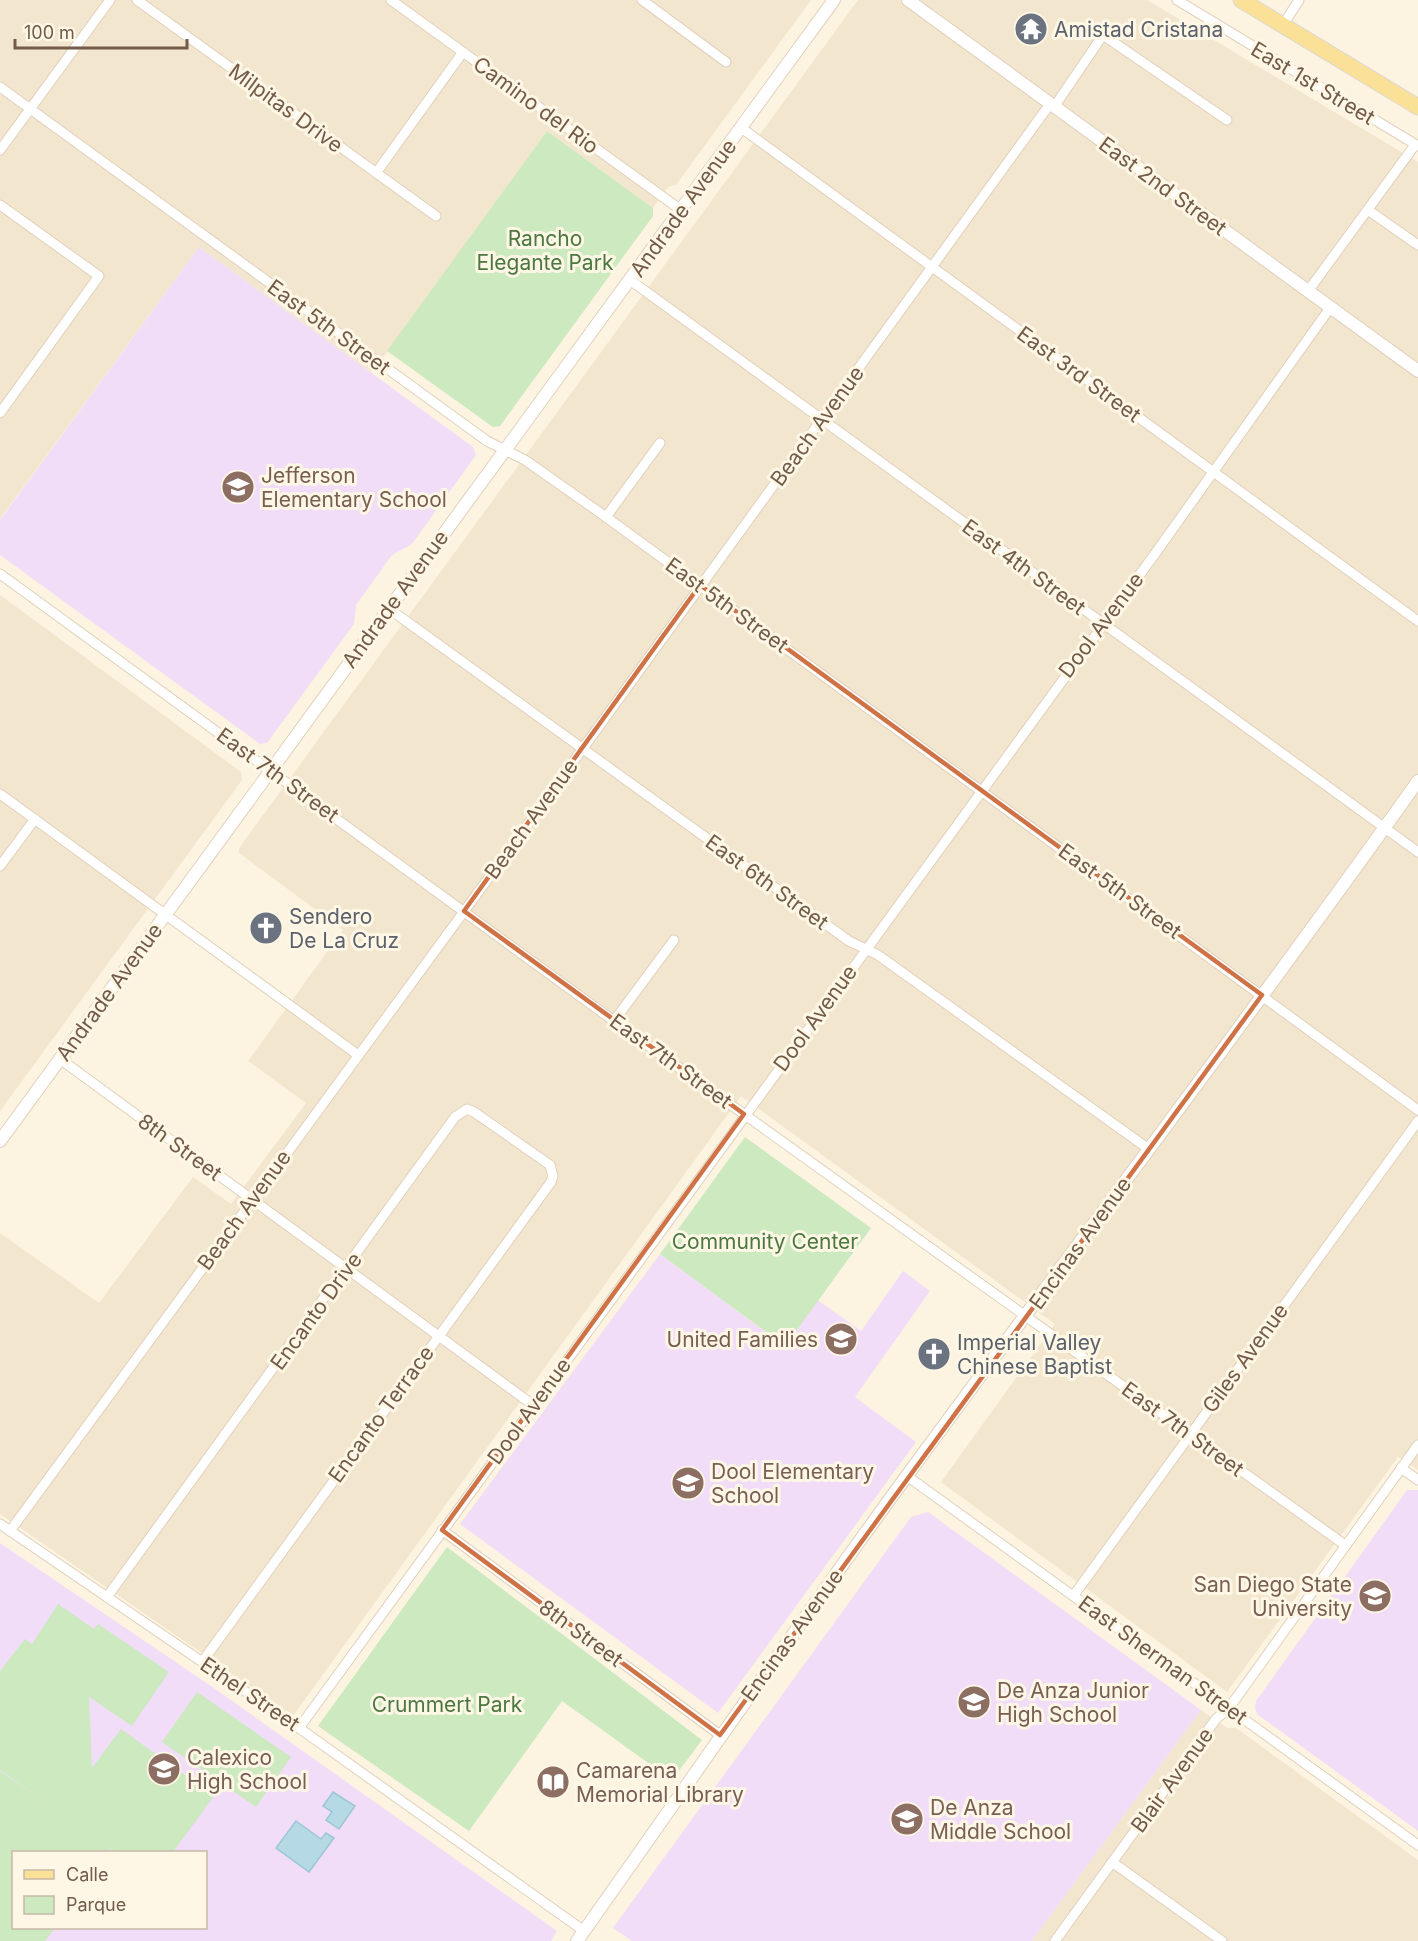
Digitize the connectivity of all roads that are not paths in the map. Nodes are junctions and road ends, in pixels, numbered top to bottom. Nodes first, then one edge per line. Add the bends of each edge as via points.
1 (110, 0) edge
2 (137, 0) edge
3 (391, 0) edge
4 (642, 0) edge
5 (834, 0) edge
6 (908, 0) edge
7 (1177, 0) edge
8 (1241, 0) edge
9 (1299, 0) edge
10 (653, 3) edge
11 (1283, 25) junction
12 (463, 52) junction
13 (726, 62) dead end
14 (0, 87) edge
15 (1052, 105) junction
16 (1418, 107) edge
17 (30, 109) junction
18 (1227, 120) dead end
19 (740, 127) junction
20 (1416, 145) edge
21 (0, 150) edge
22 (375, 173) junction
23 (0, 205) edge
24 (681, 210) junction
25 (1368, 210) junction
26 (436, 216) dead end
27 (1418, 245) edge
28 (934, 267) junction
29 (630, 280) junction
30 (1308, 291) junction
31 (1330, 308) junction
32 (1418, 371) edge
33 (0, 413) edge
34 (822, 420) junction
35 (660, 443) dead end
36 (504, 450) junction
37 (1213, 473) junction
38 (606, 517) junction
39 (0, 573) edge
40 (700, 585) junction
41 (388, 608) junction
42 (1418, 621) edge
43 (1102, 624) junction
44 (582, 749) junction
45 (272, 770) junction
46 (1418, 781) edge
47 (981, 790) junction
48 (0, 794) edge
49 (34, 819) junction
50 (1385, 828) junction
51 (1418, 852) edge
52 (0, 866) edge
53 (464, 911) junction
54 (165, 914) junction
55 (674, 940) dead end
56 (865, 949) junction
57 (1262, 994) junction
58 (614, 1021) junction
59 (358, 1054) junction
60 (60, 1059) junction
61 (1418, 1110) edge
62 (744, 1114) junction
63 (1418, 1121) edge
64 (0, 1142) edge
65 (1150, 1150) junction
66 (550, 1165) joint
67 (252, 1199) junction
68 (347, 1269) junction
69 (1026, 1317) junction
70 (439, 1335) junction
71 (533, 1405) junction
72 (1189, 1434) junction
73 (1418, 1445) edge
74 (1401, 1468) junction
75 (908, 1476) junction
76 (1418, 1480) edge
77 (0, 1524) edge
78 (442, 1530) junction
79 (10, 1531) junction
80 (1345, 1545) junction
81 (1074, 1595) junction
82 (107, 1597) junction
83 (201, 1662) junction
84 (1229, 1708) junction
85 (299, 1728) junction
86 (720, 1735) junction
87 (1418, 1845) edge
88 (1112, 1862) junction
89 (580, 1936) edge
90 (1055, 1941) edge
91 (1222, 1941) edge

1 - 17 street
2 - 22 street, Milpitas Drive
3 - 12 street, Camino del Rio
4 - 10 street
5 - 19 street, Andrade Avenue
6 - 15 street, East 2nd Street
7 - 20 street, East 1st Street
8 - 11 main road
9 - 11 street
10 - 13 street
11 - 16 main road
12 - 22 street
12 - 24 street, Camino del Rio
14 - 17 street, East 5th Street
15 - 18 street, Beach Avenue via 1103,35
15 - 28 street, Beach Avenue
15 - 30 street, East 2nd Street
17 - 21 street
17 - 36 street, East 5th Street
19 - 24 street, Andrade Avenue
19 - 28 street, East 3rd Street
20 - 25 street
22 - 26 street, Milpitas Drive
23 - 33 street via 99,276
24 - 29 street, Andrade Avenue
25 - 27 street
25 - 30 street
28 - 34 street, Beach Avenue
28 - 37 street, East 3rd Street
29 - 34 street, East 4th Street
29 - 36 street, Andrade Avenue
30 - 31 street, East 2nd Street
31 - 32 street, East 2nd Street
31 - 37 street, Dool Avenue
34 - 40 street, Beach Avenue
34 - 43 street, East 4th Street
35 - 38 street
36 - 38 street, East 5th Street via 525,460
36 - 41 street, Andrade Avenue
37 - 42 street, East 3rd Street
37 - 43 street, Dool Avenue
38 - 40 street, East 5th Street
39 - 45 street, East 7th Street
40 - 44 street, Beach Avenue
40 - 47 street, East 5th Street
41 - 44 street, East 6th Street
41 - 45 street, Andrade Avenue
43 - 47 street, Dool Avenue
43 - 50 street, East 4th Street
44 - 53 street, Beach Avenue
44 - 56 street, East 6th Street
45 - 53 street, East 7th Street
45 - 54 street, Andrade Avenue
46 - 50 street, Encinas Avenue
47 - 56 street, Dool Avenue
47 - 57 street, East 5th Street
48 - 49 street
49 - 52 street
49 - 54 street
50 - 51 street, East 4th Street
50 - 57 street, Encinas Avenue
53 - 58 street, East 7th Street
53 - 59 street, Beach Avenue
54 - 59 street
54 - 60 street, Andrade Avenue
55 - 58 street
56 - 62 street, Dool Avenue
56 - 65 street, East 6th Street
57 - 61 street, East 5th Street
57 - 65 street, Encinas Avenue
58 - 62 street, East 7th Street
59 - 67 street, Beach Avenue
60 - 64 street, Andrade Avenue
60 - 67 street, 8th Street
62 - 69 street, East 7th Street
62 - 71 street, Dool Avenue
63 - 72 street, Giles Avenue
65 - 69 street, Encinas Avenue
66 - 68 street, Encanto Drive via 474,1112 462,1111
66 - 70 street, Encanto Terrace via 551,1182
67 - 68 street, 8th Street
67 - 79 street, Beach Avenue
68 - 70 street, 8th Street
68 - 82 street, Encanto Drive
69 - 72 street, East 7th Street
69 - 75 street, Encinas Avenue
70 - 71 street, 8th Street
70 - 83 street, Encanto Terrace
71 - 78 street, Dool Avenue
72 - 80 street, East 7th Street
72 - 81 street, Giles Avenue
73 - 74 street, Blair Avenue
74 - 76 street
74 - 80 street, Blair Avenue
75 - 81 street, East Sherman Street
75 - 86 street, Encinas Avenue
77 - 79 street, Ethel Street
78 - 85 street, Dool Avenue
78 - 86 street, 8th Street
79 - 82 street, Ethel Street
80 - 84 street, Blair Avenue
81 - 84 street, East Sherman Street
82 - 83 street, Ethel Street
83 - 85 street, Ethel Street
84 - 87 street, East Sherman Street
84 - 88 street, Blair Avenue via 1216,1719
85 - 89 street, Ethel Street
86 - 89 street, Encinas Avenue
88 - 90 street, Blair Avenue
88 - 91 street

